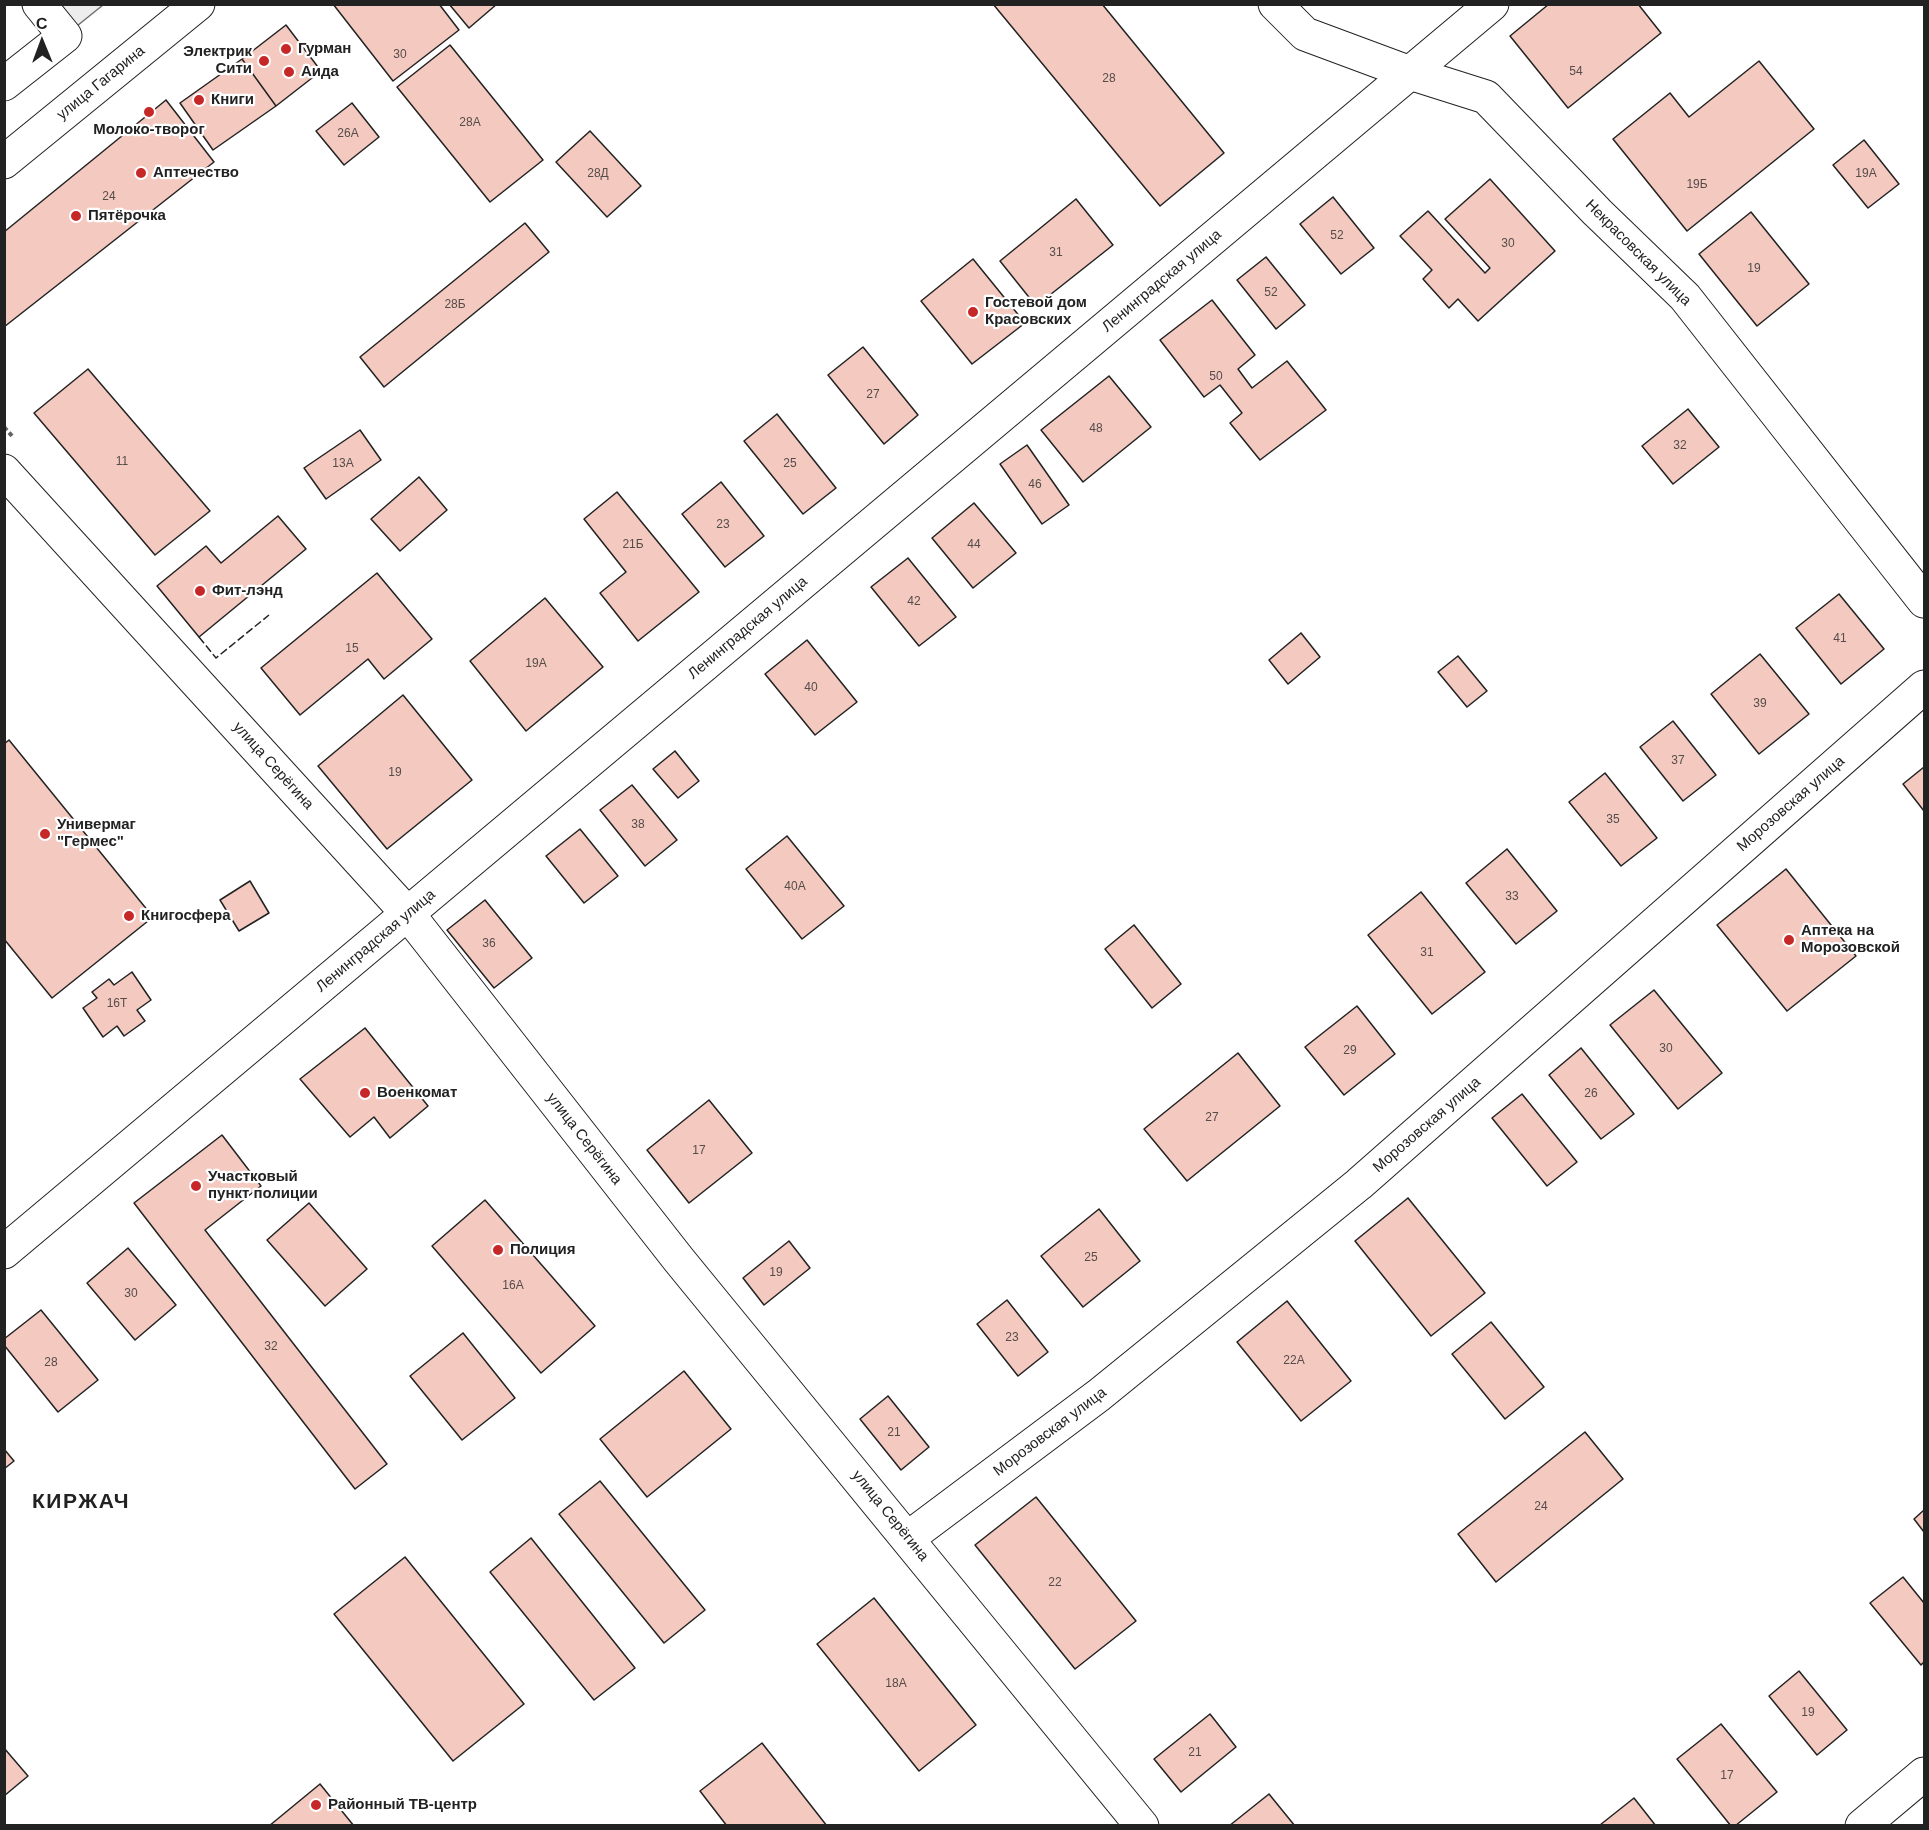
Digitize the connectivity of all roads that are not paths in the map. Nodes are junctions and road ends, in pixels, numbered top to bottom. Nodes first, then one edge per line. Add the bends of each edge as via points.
1 (39, 4) edge
2 (198, 4) edge
3 (1275, 4) edge
4 (1492, 4) edge
5 (1410, 73) junction
6 (4, 84) edge
7 (4, 162) edge
8 (4, 471) edge
9 (1924, 601) edge
10 (1924, 687) edge
11 (408, 914) junction
12 (4, 1252) edge
13 (908, 1538) junction
14 (1924, 1774) edge
15 (1142, 1826) edge
16 (1862, 1826) edge

1 - 6 street via 65,36
2 - 7 street, улица Гагарина
3 - 5 street, Некрасовская улица via 1305,34
4 - 5 street, Ленинградская улица
5 - 9 street, Некрасовская улица via 1486,97 1685,297
5 - 11 street, Ленинградская улица
8 - 11 street, улица Серёгина
10 - 13 street, Морозовская улица via 1359,1184 1099,1395
11 - 12 street, Ленинградская улица
11 - 13 street, улица Серёгина via 680,1260
13 - 15 street, улица Серёгина
14 - 16 street

